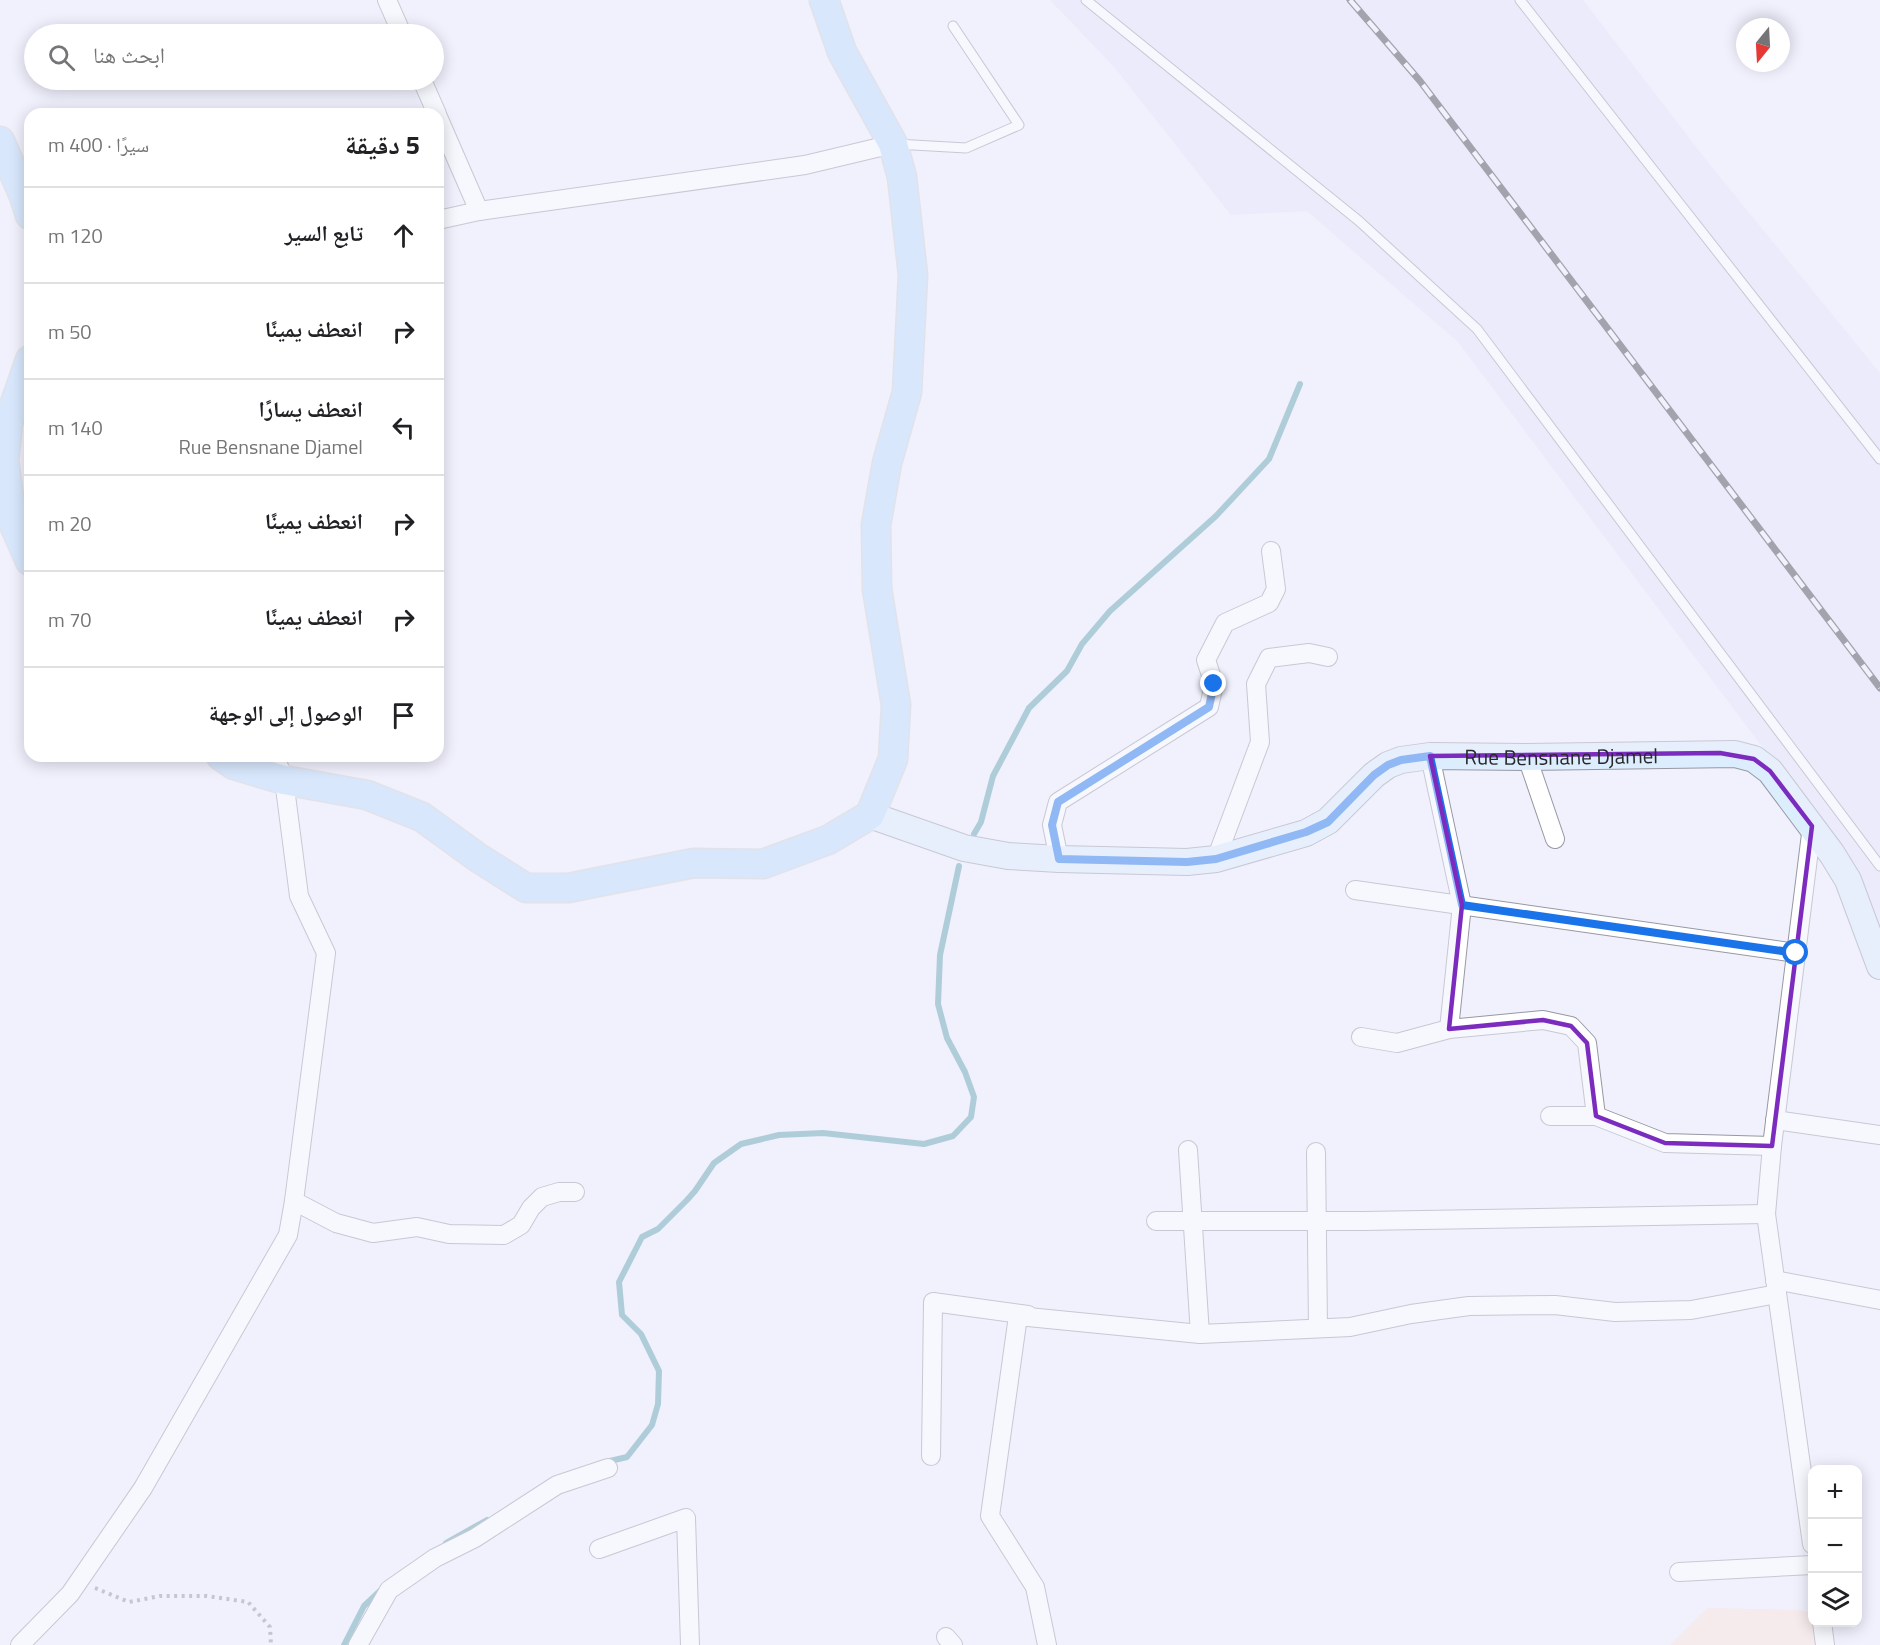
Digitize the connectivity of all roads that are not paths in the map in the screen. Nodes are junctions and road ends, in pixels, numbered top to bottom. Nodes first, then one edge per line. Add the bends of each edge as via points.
1 (387, 0) edge
2 (824, 0) edge
3 (1086, 0) edge
4 (1521, 0) edge
5 (398, 24) edge
6 (953, 26) dead end
7 (426, 90) edge
8 (434, 108) edge
9 (444, 131) edge
10 (0, 141) edge
11 (893, 144) junction
12 (24, 196) edge
13 (479, 211) junction
14 (444, 219) edge
15 (24, 377) edge
16 (1880, 459) edge
17 (24, 547) edge
18 (1271, 551) dead end
19 (1328, 657) dead end
20 (1430, 756) junction
21 (1527, 758) junction
22 (229, 762) edge
23 (280, 768) edge
24 (870, 815) junction
25 (1812, 826) junction
26 (1555, 839) dead end
27 (1059, 859) junction
28 (1216, 859) junction
29 (1880, 866) edge
30 (1355, 890) dead end
31 (1462, 905) junction
32 (1796, 953) junction
33 (1880, 966) edge
34 (1449, 1029) junction
35 (1361, 1037) dead end
36 (1550, 1116) dead end
37 (1596, 1116) junction
38 (1775, 1120) junction
39 (1880, 1135) edge
40 (1772, 1146) junction
41 (1188, 1150) dead end
42 (1316, 1152) dead end
43 (575, 1192) dead end
44 (294, 1201) junction
45 (1766, 1214) junction
46 (1156, 1221) dead end
47 (1192, 1221) junction
48 (1316, 1221) junction
49 (1776, 1287) junction
50 (1880, 1300) edge
51 (1040, 1317) junction
52 (1318, 1328) junction
53 (1200, 1334) junction
54 (931, 1456) dead end
55 (608, 1468) dead end
56 (1808, 1519) edge
57 (599, 1549) dead end
58 (1808, 1565) edge
59 (1679, 1572) dead end
60 (1823, 1627) edge
61 (20, 1645) edge
62 (357, 1645) edge
63 (690, 1645) edge
64 (1047, 1645) edge
65 (1825, 1645) edge

1 - 5 street
2 - 11 main road via 842,52
3 - 29 lane via 1359,221 1477,330
4 - 16 lane
6 - 11 lane via 1019,125 966,148
7 - 8 street
9 - 13 street
10 - 12 main road
11 - 13 street via 805,165
11 - 24 main road via 902,177 913,275 907,392 887,463 876,525 877,590 896,705 893,759
13 - 14 street
15 - 17 main road via 8,423 4,460 12,520
18 - 27 street via 1276,589 1269,603 1225,623 1206,660 1214,684 1209,707 1058,802 1052,825
19 - 28 street via 1309,653 1269,658 1256,684 1260,742
20 - 21 main road, Rue Bensnane Djamel
20 - 28 main road, Rue Bensnane Djamel via 1388,765 1328,822
20 - 31 street
21 - 25 main road, Rue Bensnane Djamel via 1735,754 1754,759 1770,771
21 - 26 street
22 - 23 main road
23 - 24 main road via 422,817 526,888 568,888 694,862 763,864 828,840
23 - 44 street via 299,896 326,953
24 - 27 main road, Rue Bensnane Djamel via 964,848
25 - 32 street
25 - 33 main road, Rue Bensnane Djamel via 1848,880
27 - 28 main road, Rue Bensnane Djamel
30 - 31 street
31 - 32 street
31 - 34 street
32 - 38 street
34 - 35 street via 1397,1043
34 - 37 street via 1543,1020 1571,1026 1587,1043
36 - 37 street
37 - 40 street via 1665,1143
38 - 39 street
38 - 40 street
40 - 45 street
41 - 47 street
42 - 48 street
43 - 44 street via 542,1197 517,1229 504,1235 449,1234 417,1227 373,1233 336,1223
44 - 61 street via 288,1234 143,1488 70,1594
45 - 48 street
45 - 49 street
46 - 47 street
47 - 48 street
47 - 53 street
48 - 52 street
49 - 50 street
49 - 52 street via 1691,1310 1615,1312 1555,1305 1469,1306 1350,1327
49 - 56 street
51 - 53 street
51 - 54 street via 933,1302
51 - 64 street via 1018,1316 990,1516 1035,1587
52 - 53 street
55 - 62 street via 557,1485 389,1590
57 - 63 street via 686,1518
58 - 59 street
60 - 65 street

